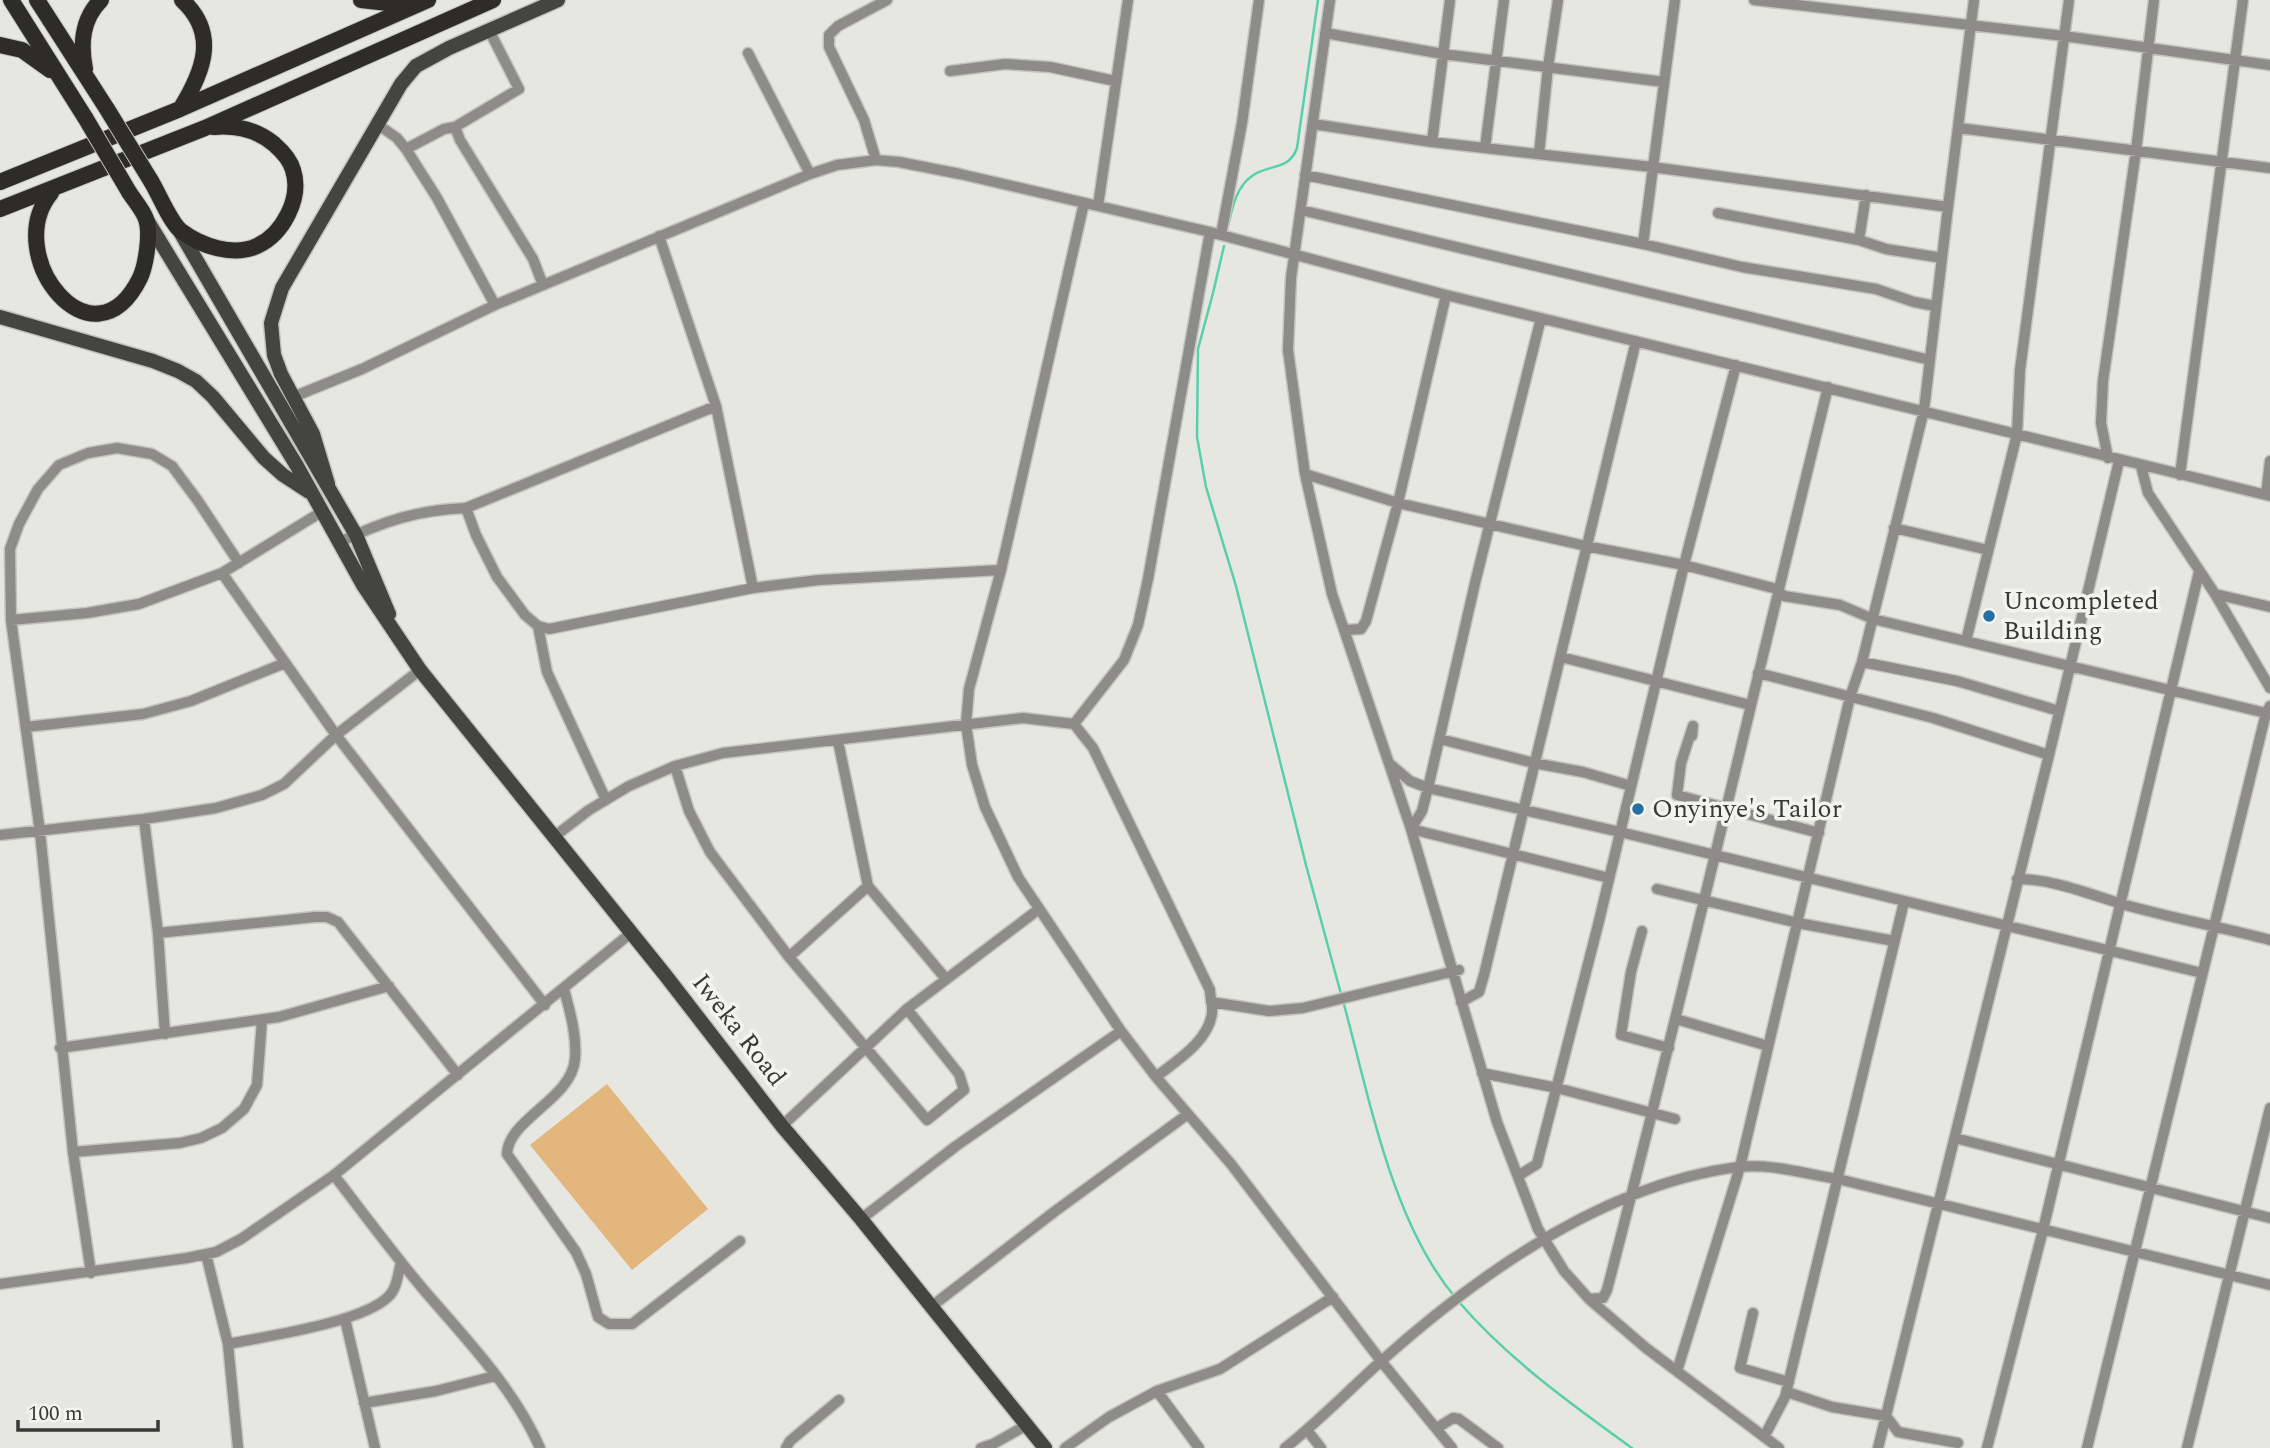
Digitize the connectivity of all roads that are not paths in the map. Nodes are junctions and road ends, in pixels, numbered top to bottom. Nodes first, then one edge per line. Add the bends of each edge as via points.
1 (11, 0) edge
2 (37, 0) edge
3 (101, 0) edge
4 (182, 0) edge
5 (361, 0) edge
6 (417, 0) edge
7 (428, 0) edge
8 (493, 0) edge
9 (558, 0) edge
10 (887, 0) edge
11 (1128, 0) edge
12 (1259, 0) edge
13 (1330, 0) edge
14 (1450, 0) edge
15 (1504, 0) edge
16 (1558, 0) edge
17 (1675, 0) edge
18 (1754, 0) edge
19 (1973, 0) edge
20 (2069, 0) edge
21 (2154, 0) edge
22 (2243, 0) edge
23 (1970, 26) junction
24 (489, 30) junction
25 (1325, 33) junction
26 (2064, 36) junction
27 (0, 46) edge
28 (2148, 48) junction
29 (748, 53) dead end
30 (1443, 54) junction
31 (2236, 60) junction
32 (1497, 61) junction
33 (2270, 65) edge
34 (1548, 67) junction
35 (950, 71) dead end
36 (86, 75) junction
37 (1115, 81) junction
38 (1664, 82) junction
39 (64, 85) junction
40 (180, 108) junction
41 (377, 124) junction
42 (1313, 124) junction
43 (456, 127) junction
44 (205, 128) junction
45 (1959, 128) junction
46 (2051, 139) junction
47 (1432, 142) junction
48 (1485, 148) junction
49 (406, 149) junction
50 (2136, 151) junction
51 (1539, 154) junction
52 (876, 160) junction
53 (2222, 162) junction
54 (1652, 167) junction
55 (2270, 168) edge
56 (8, 174) edge
57 (810, 174) junction
58 (1305, 175) junction
59 (77, 177) junction
60 (0, 182) edge
61 (1866, 195) junction
62 (1084, 203) junction
63 (1098, 206) junction
64 (1948, 207) junction
65 (0, 209) edge
66 (1301, 210) junction
67 (1718, 212) dead end
68 (147, 220) junction
69 (179, 229) junction
70 (21, 233) dead end
71 (1216, 234) junction
72 (659, 236) junction
73 (1860, 240) junction
74 (1643, 244) junction
75 (1294, 254) junction
76 (1942, 258) junction
77 (543, 285) junction
78 (35, 286) dead end
79 (1446, 295) junction
80 (495, 305) junction
81 (1935, 306) junction
82 (0, 317) edge
83 (1541, 318) junction
84 (1636, 341) junction
85 (1930, 360) junction
86 (1736, 365) junction
87 (1828, 387) junction
88 (293, 397) junction
89 (716, 406) junction
90 (1924, 410) junction
91 (2017, 434) junction
92 (2114, 460) junction
93 (2270, 461) edge
94 (2141, 466) junction
95 (1305, 474) junction
96 (2180, 475) junction
97 (328, 484) junction
98 (314, 495) junction
99 (2268, 496) edge
100 (1398, 503) junction
101 (466, 508) junction
102 (323, 511) junction
103 (1491, 525) junction
104 (1894, 528) junction
105 (356, 535) junction
106 (340, 542) junction
107 (1586, 546) junction
108 (5, 547) edge
109 (1988, 550) junction
110 (239, 563) junction
111 (1684, 565) junction
112 (1001, 570) junction
113 (2199, 572) junction
114 (222, 573) junction
115 (753, 588) junction
116 (1777, 589) junction
117 (2215, 594) junction
118 (2270, 607) edge
119 (1873, 619) junction
120 (11, 620) junction
121 (538, 626) junction
122 (1345, 631) junction
123 (399, 638) junction
124 (1966, 641) junction
125 (1561, 657) junction
126 (1862, 662) junction
127 (285, 663) junction
128 (2071, 666) junction
129 (420, 670) junction
130 (1758, 673) junction
131 (1657, 680) junction
132 (2270, 688) edge
133 (2170, 690) junction
134 (1850, 697) junction
135 (1750, 705) junction
136 (2268, 709) edge
137 (2059, 711) junction
138 (966, 724) junction
139 (1074, 724) junction
140 (26, 727) junction
141 (336, 735) junction
142 (1692, 736) dead end
143 (1440, 739) junction
144 (838, 741) junction
145 (2049, 755) junction
146 (1387, 762) junction
147 (1534, 763) junction
148 (675, 766) junction
149 (1631, 786) junction
150 (1428, 788) junction
151 (606, 800) junction
152 (1523, 809) junction
153 (1726, 809) junction
154 (144, 819) junction
155 (1411, 830) junction
156 (40, 832) junction
157 (1620, 832) junction
158 (1819, 833) junction
159 (0, 835) edge
160 (555, 836) junction
161 (1512, 854) junction
162 (1715, 856) junction
163 (1609, 878) junction
164 (1808, 878) junction
165 (2017, 879) junction
166 (867, 886) junction
167 (1657, 889) dead end
168 (1705, 899) junction
169 (1904, 902) junction
170 (2120, 903) junction
171 (1039, 909) junction
172 (1798, 923) junction
173 (2006, 926) junction
174 (2215, 926) junction
175 (1642, 931) dead end
176 (632, 932) junction
177 (158, 933) junction
178 (1894, 940) junction
179 (2270, 940) edge
180 (2109, 951) junction
181 (789, 957) junction
182 (1456, 971) junction
183 (2202, 973) junction
184 (946, 979) junction
185 (388, 986) junction
186 (564, 989) junction
187 (1211, 1002) junction
188 (1461, 1002) junction
189 (545, 1005) junction
190 (907, 1009) junction
191 (1676, 1019) junction
192 (262, 1020) junction
193 (1121, 1031) junction
194 (165, 1034) junction
195 (1768, 1046) junction
196 (61, 1048) junction
197 (867, 1048) junction
198 (1669, 1048) junction
199 (1482, 1073) junction
200 (458, 1075) junction
201 (1156, 1077) junction
202 (1557, 1088) junction
203 (2270, 1108) edge
204 (1188, 1114) junction
205 (1653, 1114) junction
206 (1675, 1119) dead end
207 (2268, 1122) edge
208 (782, 1126) junction
209 (1955, 1138) junction
210 (73, 1152) junction
211 (2058, 1164) junction
212 (1740, 1167) junction
213 (334, 1175) junction
214 (1518, 1176) junction
215 (1838, 1180) junction
216 (2150, 1187) junction
217 (1632, 1194) junction
218 (1940, 1204) junction
219 (2244, 1212) junction
220 (2270, 1217) edge
221 (861, 1219) junction
222 (2043, 1230) junction
223 (1543, 1239) junction
224 (740, 1241) dead end
225 (2135, 1251) junction
226 (206, 1254) junction
227 (401, 1262) junction
228 (90, 1273) junction
229 (2229, 1275) junction
230 (0, 1284) edge
231 (2270, 1285) edge
232 (1333, 1297) junction
233 (1589, 1299) junction
234 (932, 1306) junction
235 (1753, 1313) dead end
236 (345, 1319) junction
237 (228, 1344) junction
238 (1381, 1361) junction
239 (1677, 1371) junction
240 (495, 1376) junction
241 (1788, 1387) junction
242 (1157, 1391) junction
243 (839, 1400) dead end
244 (364, 1403) junction
245 (1886, 1416) junction
246 (1027, 1425) junction
247 (1437, 1428) junction
248 (1307, 1430) junction
249 (1764, 1437) junction
250 (1958, 1443) dead end
251 (238, 1448) edge
252 (375, 1448) edge
253 (540, 1448) edge
254 (786, 1448) edge
255 (981, 1448) edge
256 (1045, 1448) edge
257 (1065, 1448) edge
258 (1199, 1448) edge
259 (1285, 1448) edge
260 (1321, 1448) edge
261 (1452, 1448) edge
262 (1498, 1448) edge
263 (1779, 1448) edge
264 (1878, 1448) edge
265 (1987, 1448) edge
266 (2087, 1448) edge
267 (2187, 1448) edge

1 - 39 highway
2 - 36 highway
3 - 36 highway via 85,26 82,53
4 - 40 highway via 195,15 204,54 197,80
5 - 6 highway via 388,4
7 - 40 highway
8 - 44 highway
9 - 24 main road
10 - 52 street via 829,35 829,47 864,120
11 - 37 street
12 - 71 street via 1242,123
13 - 25 street
14 - 30 street
15 - 32 street
16 - 34 street
17 - 38 street
18 - 23 street
19 - 23 street
20 - 26 street
21 - 28 street
22 - 31 street
23 - 26 street
23 - 45 street
24 - 41 main road via 416,66
24 - 43 street via 519,89
25 - 30 street
25 - 42 street
26 - 28 street
26 - 46 street
27 - 39 highway via 22,50
28 - 31 street
28 - 50 street
29 - 57 street
30 - 32 street
30 - 47 street
31 - 33 street
31 - 53 street
32 - 34 street
32 - 48 street
34 - 38 street
34 - 51 street
35 - 37 street via 1005,64 1049,67
36 - 69 highway, bridge
37 - 63 street
38 - 54 street
39 - 68 highway, bridge
40 - 56 highway
41 - 49 street
41 - 88 main road via 282,288 274,311 274,355
42 - 47 street
42 - 58 street
43 - 49 street
43 - 77 street via 533,259
44 - 59 highway
44 - 69 highway via 239,127 267,138 294,170 294,196 284,223 257,246 232,251 198,241
45 - 46 street
45 - 64 street
46 - 50 street
46 - 91 street via 2020,370
47 - 48 street
48 - 51 street
49 - 80 street
50 - 53 street
50 - 92 street via 2103,380 2101,424
51 - 54 street
52 - 57 street
52 - 62 street
53 - 55 street
53 - 96 street
54 - 61 street
54 - 74 street
56 - 60 highway
57 - 72 street
58 - 66 street
58 - 74 street
59 - 65 highway
59 - 70 highway via 38,203
61 - 64 street
61 - 73 street
62 - 63 street
62 - 112 street
63 - 71 street
64 - 76 street
66 - 75 street
66 - 85 street
67 - 73 street
68 - 78 highway via 143,271 130,293 110,309 97,314 63,309
68 - 98 main road
69 - 97 main road
71 - 75 street
71 - 139 street via 1138,625 1124,660
72 - 77 street
72 - 89 street
73 - 76 street
74 - 81 street via 1742,267 1876,289
75 - 79 street
75 - 95 street via 1288,350
76 - 81 street
77 - 80 street
79 - 83 street
79 - 100 street
80 - 88 street
81 - 85 street
82 - 98 main road via 153,361 196,381 264,458
83 - 84 street
83 - 103 street
84 - 86 street
84 - 107 street
85 - 90 street
86 - 87 street
86 - 111 street
87 - 90 street
87 - 116 street
88 - 97 main road via 318,446
89 - 101 street
89 - 115 street
90 - 91 street
90 - 104 street
91 - 92 street
91 - 109 street
92 - 94 street
92 - 128 street
93 - 99 street
94 - 96 street
94 - 113 street via 2148,493
95 - 100 street
95 - 122 street
96 - 99 street
97 - 105 main road
98 - 102 main road
100 - 103 street
100 - 122 street via 1366,621 1362,629
101 - 105 street via 402,516
101 - 121 street via 497,577
102 - 106 main road
102 - 110 street
103 - 107 street
103 - 143 street
104 - 109 street
104 - 119 street
105 - 106 street
105 - 123 main road
106 - 123 main road
107 - 111 street
107 - 125 street
108 - 110 street via 38,489 59,466 88,453 117,448 152,454 172,466
108 - 120 street
109 - 124 street
110 - 114 street
111 - 116 street
111 - 131 street
112 - 115 street
112 - 138 street via 969,689
113 - 117 street
113 - 133 street
114 - 120 street via 139,604
114 - 127 street
115 - 121 street via 549,629
116 - 119 street via 1784,596 1840,605
116 - 130 street
117 - 118 street
117 - 132 street
119 - 124 street
119 - 126 street
120 - 140 street
121 - 151 street via 547,672
122 - 146 street
123 - 129 main road, Iweka Road
124 - 128 street
125 - 131 street
125 - 147 street
126 - 134 street
126 - 137 street via 1957,681
127 - 140 street via 191,701 143,713
127 - 141 street
128 - 133 street
128 - 137 street
129 - 141 street
129 - 160 main road, Iweka Road
130 - 134 street
130 - 135 street
131 - 135 street
131 - 149 street
133 - 136 street
133 - 170 street
134 - 145 street
134 - 158 street
135 - 153 street
136 - 174 street
137 - 145 street
138 - 139 street via 1023,718
138 - 144 street
138 - 171 street via 985,807 1018,877
139 - 187 street via 1093,748 1210,990
140 - 156 street
141 - 154 street via 284,784 262,795 216,808
141 - 189 street
142 - 153 street via 1693,726 1677,795
143 - 147 street
143 - 150 street
144 - 148 street via 723,753
144 - 166 street
145 - 165 street
146 - 150 street via 1410,781
146 - 155 street
147 - 149 street
147 - 152 street
148 - 151 street
148 - 181 street via 689,811 710,852
149 - 157 street
150 - 152 street
150 - 155 street
151 - 160 street
152 - 157 street
152 - 161 street
153 - 158 street
153 - 162 street
154 - 156 street
154 - 177 street
155 - 161 street
155 - 182 street
156 - 159 street
156 - 196 street
157 - 162 street
157 - 163 street
158 - 164 street
160 - 176 main road, Iweka Road
161 - 163 street
161 - 188 street via 1479,992
162 - 164 street
162 - 168 street
163 - 202 street
164 - 169 street
164 - 172 street
165 - 170 street
165 - 173 street
166 - 181 street
166 - 184 street
167 - 168 street
168 - 172 street
168 - 191 street
169 - 173 street
169 - 178 street
170 - 174 street
170 - 180 street
171 - 184 street
171 - 193 street
172 - 178 street
172 - 195 street
173 - 180 street
173 - 209 street
174 - 179 street
174 - 183 street
175 - 198 street via 1620,1035
176 - 186 street
176 - 208 main road, Iweka Road
177 - 185 street via 327,917 338,922
177 - 194 street
178 - 215 street
180 - 183 street
180 - 211 street
181 - 197 street
182 - 187 street via 1303,1008 1269,1011
182 - 188 street
183 - 216 street
184 - 190 street
185 - 192 street
185 - 200 street
186 - 189 street
186 - 224 street via 574,1027 573,1069 511,1136 507,1154 576,1252 598,1317 609,1324 632,1324
187 - 201 street via 1212,1014 1204,1032
188 - 199 street
189 - 200 street
190 - 197 street
190 - 197 street via 959,1074 964,1090 927,1120
191 - 195 street
191 - 198 street
192 - 194 street
192 - 210 street via 257,1085 244,1110 222,1128 180,1143
193 - 201 street
193 - 221 street
194 - 196 street
195 - 212 street
196 - 210 street
197 - 208 street
198 - 205 street
199 - 202 street
199 - 214 street
200 - 213 street
201 - 204 street
202 - 205 street
202 - 214 street via 1537,1164
203 - 207 street
204 - 232 street
204 - 234 street
205 - 206 street
205 - 217 street
207 - 219 street
208 - 221 main road, Iweka Road
209 - 211 street
209 - 218 street
210 - 228 street
211 - 216 street
211 - 222 street
212 - 215 street
212 - 217 street
212 - 239 street
213 - 226 street via 241,1239
213 - 227 street
214 - 223 street
215 - 218 street
215 - 241 street
216 - 219 street
216 - 225 street
217 - 223 street
217 - 233 street via 1607,1290 1603,1298
218 - 222 street
218 - 245 street
219 - 220 street
219 - 229 street
221 - 234 main road, Iweka Road
222 - 225 street
222 - 265 street
223 - 233 street
223 - 238 street via 1451,1303
225 - 229 street
225 - 266 street
226 - 228 street
226 - 237 street
227 - 236 street via 389,1297
227 - 240 street
228 - 230 street
229 - 231 street
229 - 267 street
232 - 238 street
232 - 242 street via 1220,1369
233 - 239 street
234 - 246 main road, Iweka Road
235 - 241 street via 1741,1368
236 - 237 street
236 - 244 street
237 - 251 street
238 - 247 street
238 - 248 street
239 - 249 street
240 - 244 street
240 - 253 street
241 - 245 street via 1832,1406
241 - 249 street
242 - 257 street
242 - 258 street
243 - 254 street
244 - 252 street
245 - 250 street via 1898,1432
245 - 264 street
246 - 255 street
246 - 256 main road, Iweka Road
247 - 261 street
247 - 262 street via 1458,1419
248 - 259 street
248 - 260 street
249 - 263 street

